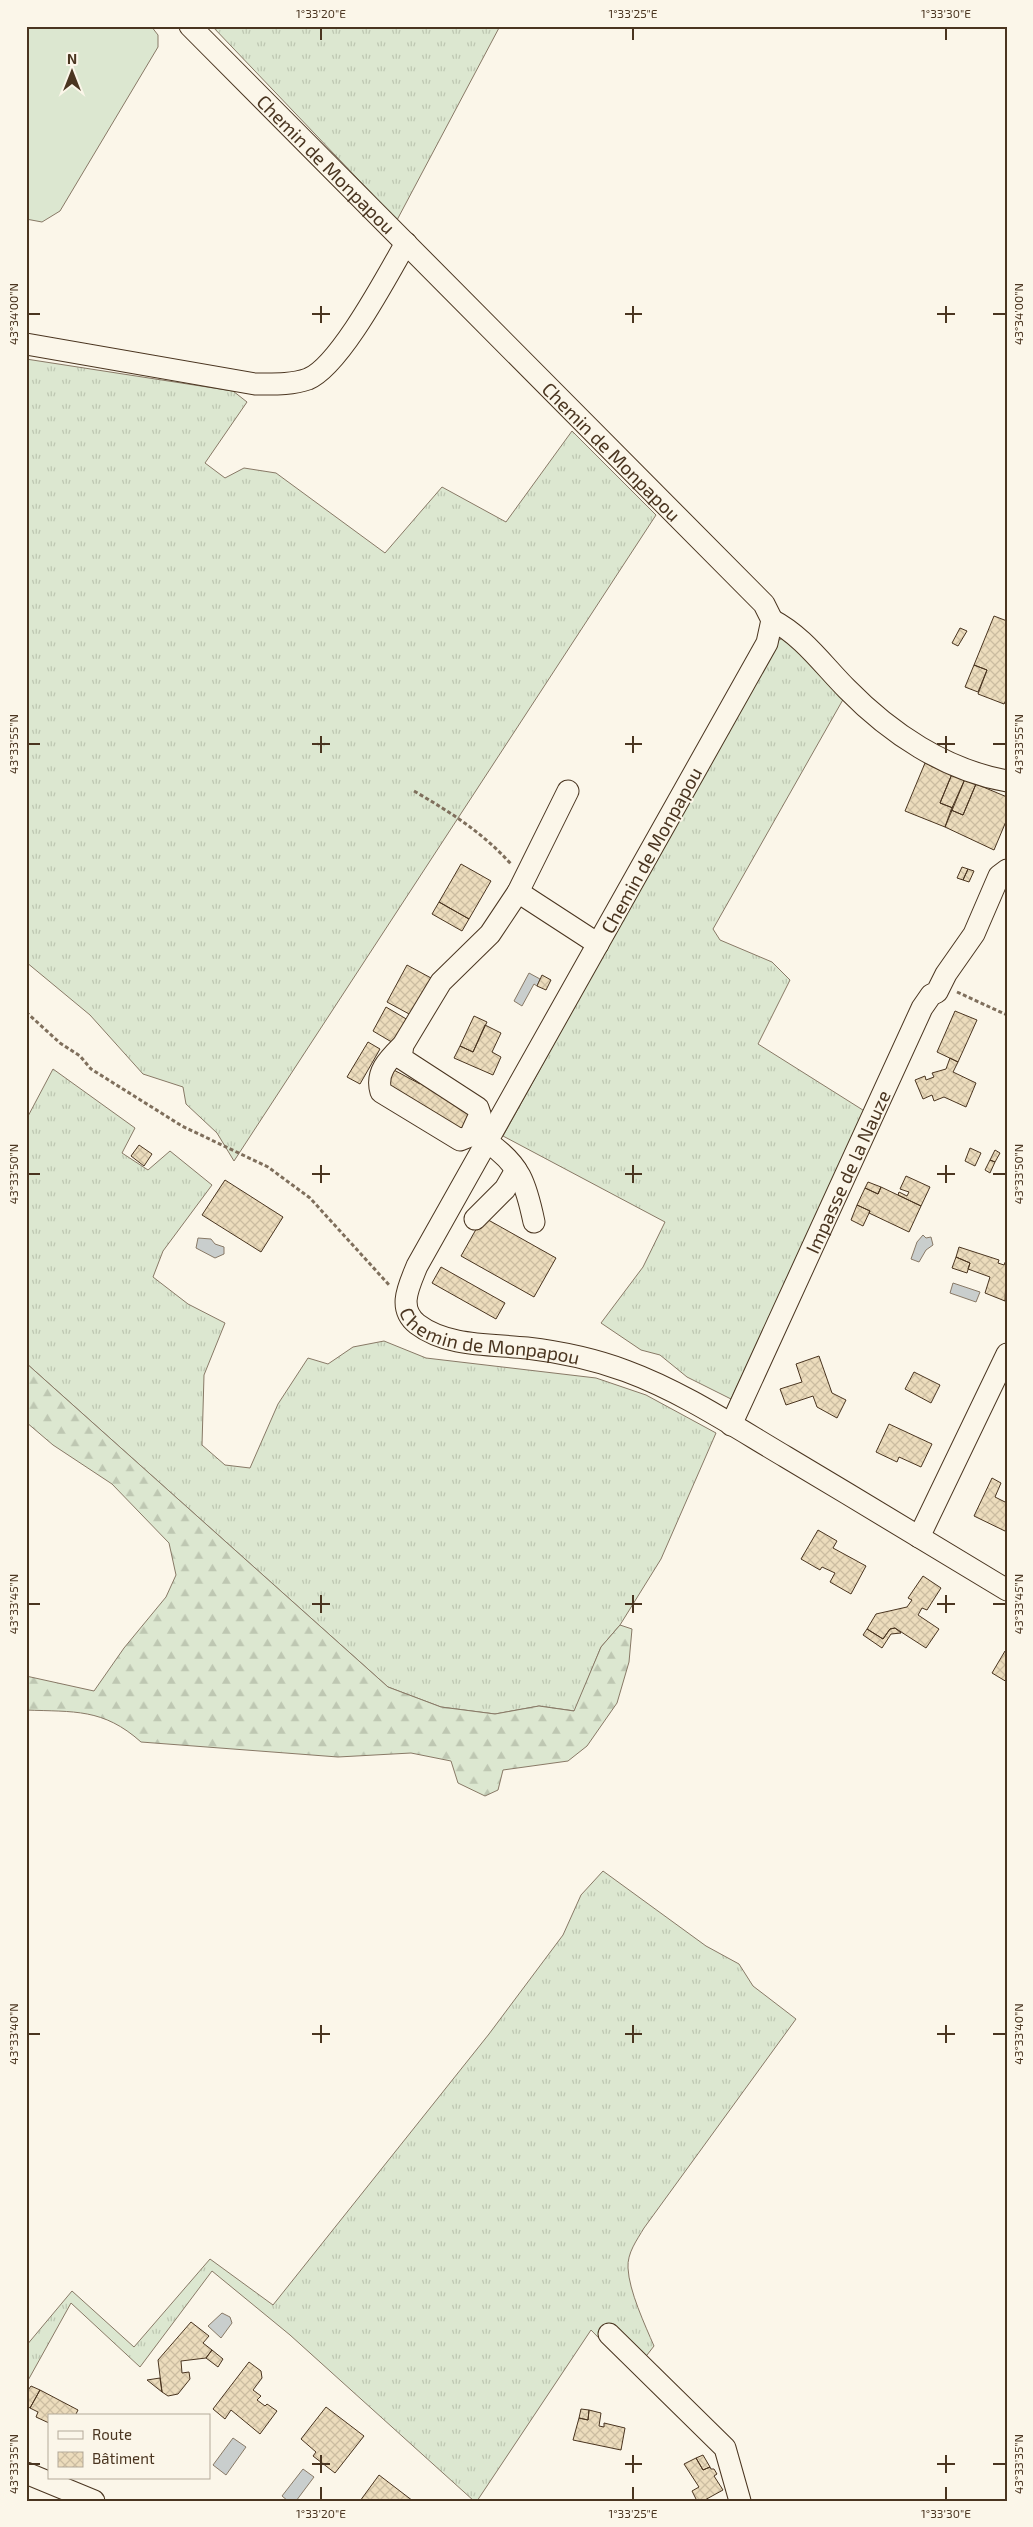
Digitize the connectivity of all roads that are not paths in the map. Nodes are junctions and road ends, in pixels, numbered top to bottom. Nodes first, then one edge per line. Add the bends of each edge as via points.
1 (190, 26) edge
2 (406, 243) junction
3 (26, 344) edge
4 (772, 620) junction
5 (1007, 781) edge
6 (568, 791) dead end
7 (1007, 870) edge
8 (522, 886) junction
9 (598, 944) junction
10 (403, 1045) junction
11 (487, 1142) junction
12 (516, 1170) junction
13 (476, 1219) dead end
14 (534, 1222) dead end
15 (1007, 1354) edge
16 (731, 1425) junction
17 (919, 1537) junction
18 (1007, 1590) edge
19 (609, 2334) dead end
20 (26, 2473) edge
21 (94, 2501) edge
22 (740, 2501) edge

1 - 2 street, Chemin de Monpapou
2 - 3 street via 376,298 326,367 309,378 285,384 255,384
2 - 4 street, Chemin de Monpapou via 764,604
4 - 5 street via 798,637 848,690 893,731 950,763
4 - 9 street, Chemin de Monpapou via 767,643
6 - 8 street
7 - 16 street, Impasse de la Nauze via 999,876 974,934 937,992 922,1008
8 - 9 street
8 - 10 street via 490,934 441,982
9 - 11 street, Chemin de Monpapou
10 - 10 street via 401,1058 478,1108 480,1114 470,1136 460,1140 381,1092 378,1083 385,1063
11 - 12 street via 506,1155
11 - 16 street, Chemin de Monpapou via 417,1266 406,1293 408,1314 432,1333 472,1344 552,1352 599,1362 664,1388
12 - 13 street via 504,1189
12 - 14 street via 526,1186
15 - 17 street
16 - 17 street, Chemin de Monpapou
17 - 18 street, Chemin de Monpapou
19 - 22 street via 725,2448
20 - 21 street

